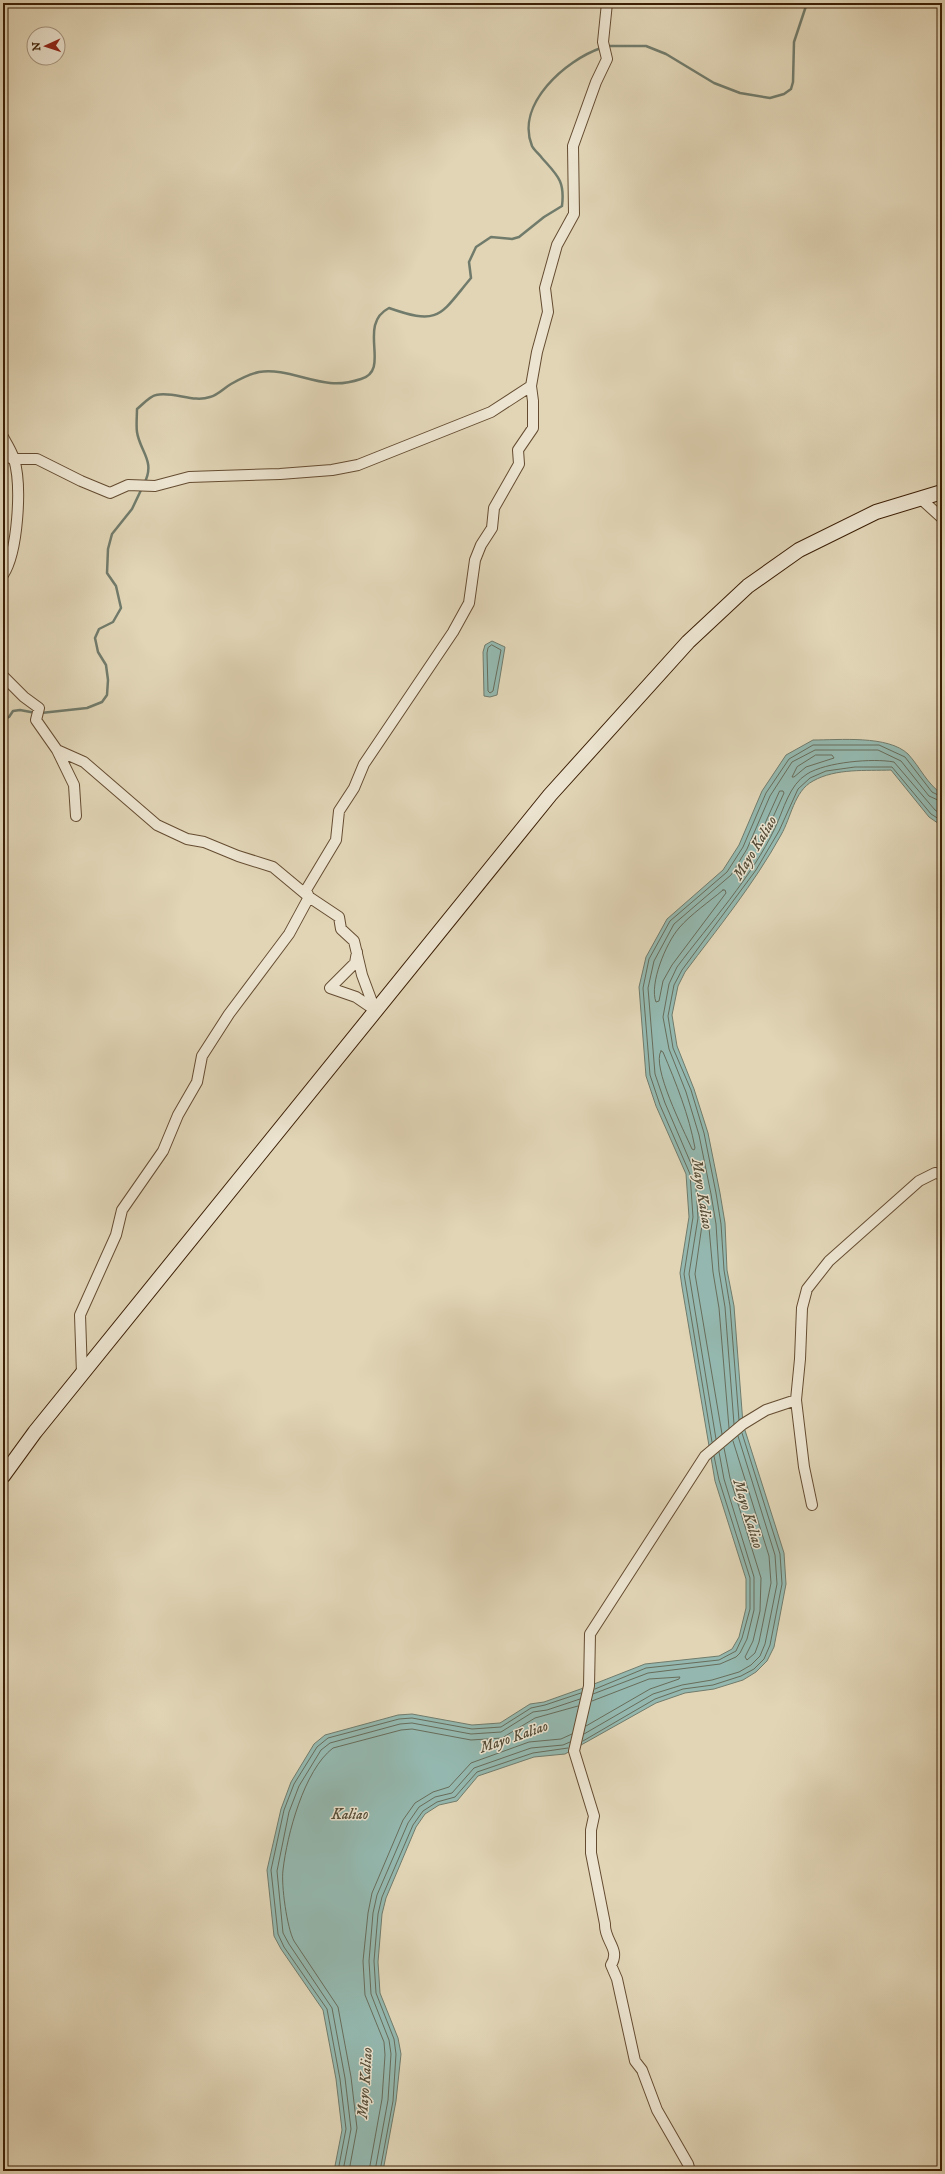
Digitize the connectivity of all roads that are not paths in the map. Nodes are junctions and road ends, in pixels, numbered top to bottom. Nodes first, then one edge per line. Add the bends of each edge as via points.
1 (607, 3) edge
2 (531, 386) junction
3 (3, 437) edge
4 (3, 456) edge
5 (14, 459) junction
6 (942, 492) edge
7 (921, 498) junction
8 (942, 518) edge
9 (3, 575) edge
10 (3, 676) edge
11 (58, 750) junction
12 (76, 816) dead end
13 (309, 897) junction
14 (357, 952) junction
15 (375, 1010) junction
16 (942, 1174) edge
17 (82, 1374) junction
18 (796, 1400) junction
19 (3, 1476) edge
20 (812, 1505) dead end
21 (690, 2171) edge

1 - 2 street via 603,42 607,59 573,146 574,214 556,245 545,288 548,312
2 - 5 street via 491,412 449,430 358,465 332,470 189,477 155,486 128,485 110,493 37,459
2 - 13 street via 533,428 518,450 519,464 494,508 492,528 475,560 469,603 453,632 364,764 354,788 339,811 336,840 306,890
3 - 5 street
4 - 5 street
5 - 9 street via 17,475 17,522 12,557
6 - 7 main road
7 - 8 street
7 - 15 main road via 876,512 806,547 748,586 688,642 550,794
10 - 11 street via 39,708 36,720
11 - 12 street via 74,785
11 - 13 street via 84,762 157,825 187,839 204,842 273,867
13 - 14 street via 339,917 341,929 354,940
13 - 17 street via 289,934 229,1014 202,1056 196,1082 178,1115 163,1151 122,1210 116,1235 80,1315
14 - 15 street via 362,975
14 - 15 street via 355,962 330,988 356,997
15 - 17 main road
16 - 18 street via 935,1173 919,1181 829,1261 807,1289 802,1308
17 - 19 main road
18 - 20 street via 804,1467
18 - 21 street via 766,1410 743,1424 705,1456 589,1638 589,1686 574,1751 594,1816 591,1853 605,1924 604,1933 615,1951 615,1959 611,1965 617,1979 635,2061 642,2070 657,2110

